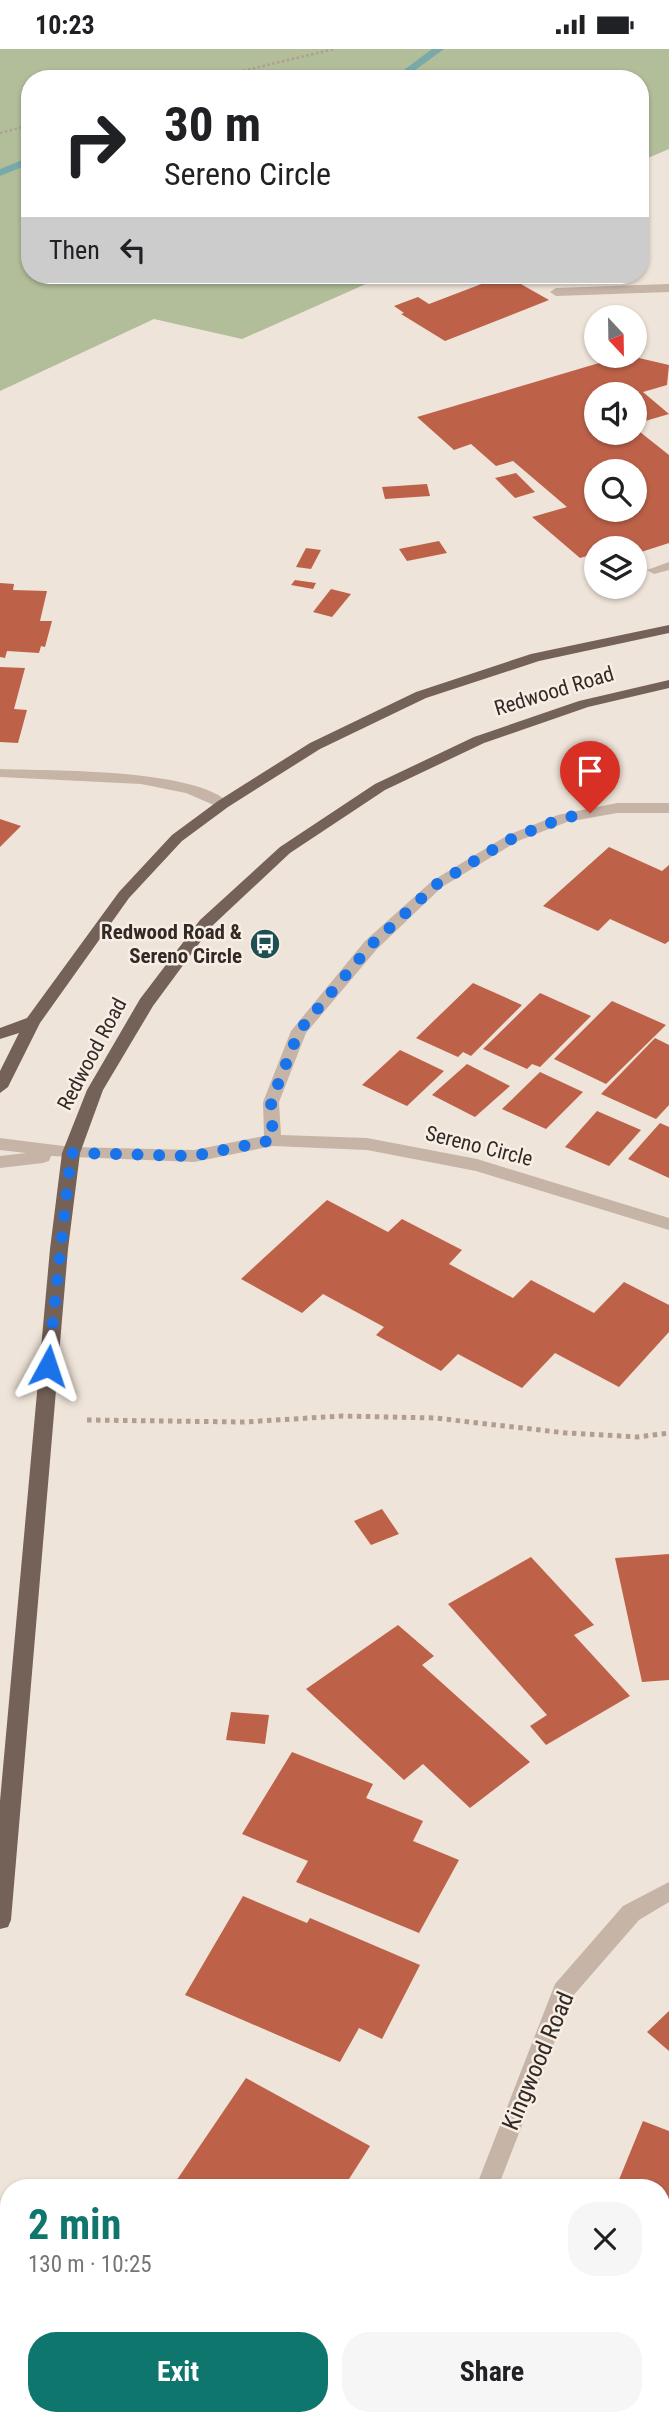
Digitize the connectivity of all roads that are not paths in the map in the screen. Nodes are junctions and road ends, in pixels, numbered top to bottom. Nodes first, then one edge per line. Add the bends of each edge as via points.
1 (669, 288) edge
2 (556, 292) dead end
3 (669, 566) edge
4 (654, 570) dead end
5 (669, 629) edge
6 (669, 684) edge
7 (0, 773) edge
8 (223, 804) junction
9 (669, 808) edge
10 (33, 1022) junction
11 (0, 1034) edge
12 (0, 1087) edge
13 (273, 1140) junction
14 (0, 1144) edge
15 (71, 1153) junction
16 (0, 1162) edge
17 (669, 1224) edge
18 (669, 1891) edge
19 (0, 1920) edge
20 (490, 2179) edge

1 - 2 street
3 - 4 street
5 - 8 main road, Redwood Road via 536,657 421,695 315,746
6 - 15 main road, Redwood Road via 584,704 479,740 380,787 285,851 206,923 146,1003 95,1090
7 - 8 street via 141,780 190,789
8 - 10 main road, Redwood Road via 177,838 124,895
9 - 13 street via 617,808 563,818 513,838 437,884 371,945 299,1031 271,1102
10 - 11 main road
10 - 12 main road, Redwood Road
13 - 15 street, Sereno Circle via 194,1156
13 - 17 street, Sereno Circle via 367,1144 477,1165
14 - 15 street
15 - 16 street
15 - 19 main road, Redwood Road via 55,1286
18 - 20 street, Kingwood Road via 631,1913 563,1991

